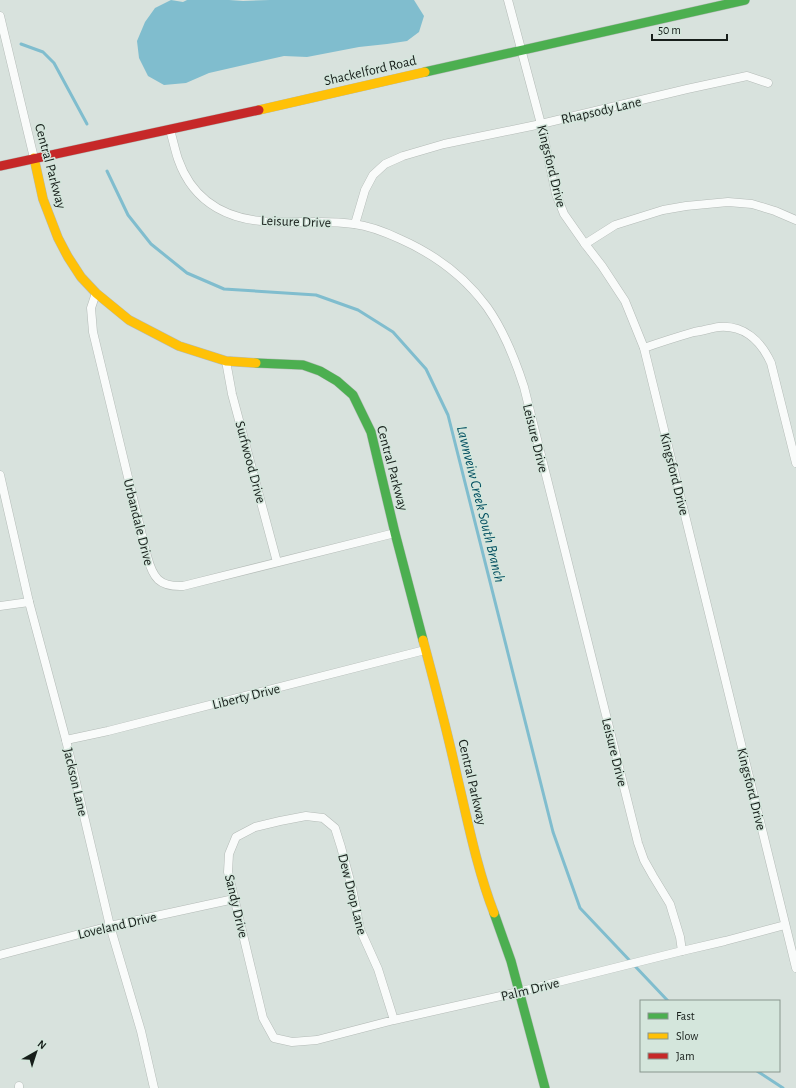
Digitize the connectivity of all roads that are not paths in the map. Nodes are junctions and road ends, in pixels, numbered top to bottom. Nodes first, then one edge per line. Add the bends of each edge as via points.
1 (508, 0) edge
2 (745, 0) edge
3 (0, 16) edge
4 (4, 49) edge
5 (521, 51) junction
6 (768, 83) dead end
7 (541, 124) junction
8 (170, 130) junction
9 (34, 158) junction
10 (0, 166) edge
11 (796, 220) edge
12 (355, 224) junction
13 (585, 244) junction
14 (96, 293) junction
15 (644, 348) junction
16 (226, 361) junction
17 (796, 463) edge
18 (0, 478) edge
19 (395, 533) junction
20 (277, 562) junction
21 (29, 602) junction
22 (0, 606) edge
23 (425, 650) junction
24 (66, 740) junction
25 (322, 818) joint
26 (234, 899) junction
27 (785, 925) junction
28 (110, 926) junction
29 (682, 951) junction
30 (0, 955) edge
31 (796, 968) edge
32 (518, 992) junction
33 (394, 1020) junction
34 (274, 1038) joint
35 (154, 1088) edge
36 (545, 1088) edge

1 - 5 street, Kingsford Drive
2 - 5 street, Shackelford Road
3 - 4 street, Central Parkway
4 - 9 street, Central Parkway
5 - 7 street, Kingsford Drive
5 - 8 street, Shackelford Road
6 - 7 street, Rhapsody Lane via 747,76
7 - 12 street, Rhapsody Lane via 444,144 402,156 385,164 373,175 365,190
7 - 13 street, Kingsford Drive via 556,194 564,214
8 - 9 street, Shackelford Road
8 - 12 street, Leisure Drive via 186,178 204,198 225,213 250,220 271,222
9 - 10 street, Shackelford Road
9 - 14 street, Central Parkway via 43,198 58,238 68,258
11 - 13 street via 752,204 728,202 686,206 615,224
12 - 29 street, Leisure Drive via 379,230 416,246 456,273 487,307 508,345 524,387 638,843 647,865 670,904
13 - 15 street, Kingsford Drive via 621,295
14 - 16 street, Central Parkway via 129,320 150,332 179,346
14 - 20 street, Urbandale Drive via 91,308 93,332 150,568 155,578 171,587 183,586
15 - 17 street via 719,327 746,332 757,340 771,363
15 - 27 street, Kingsford Drive
16 - 19 street, Central Parkway via 303,365 337,381 353,395 371,432
16 - 20 street, Surfwood Drive via 232,394
18 - 21 street, Jackson Lane
19 - 20 street, Urbandale Drive
19 - 23 street, Central Parkway
21 - 22 street
21 - 24 street, Jackson Lane
23 - 24 street, Liberty Drive
23 - 32 street, Central Parkway via 488,898 511,961
24 - 28 street, Jackson Lane
25 - 26 street, Sandy Drive via 306,816 280,821 255,827 236,837 229,854 228,872
25 - 33 street, Dew Drop Lane via 335,828 360,930 378,969
26 - 28 street, Loveland Drive
26 - 34 street, Sandy Drive via 263,1018
27 - 29 street, Palm Drive
27 - 31 street, Kingsford Drive
28 - 30 street, Loveland Drive
28 - 35 street, Jackson Lane via 141,1031
29 - 32 street, Palm Drive
32 - 33 street, Palm Drive
32 - 36 street, Central Parkway
33 - 34 street, Palm Drive via 317,1040 292,1042

